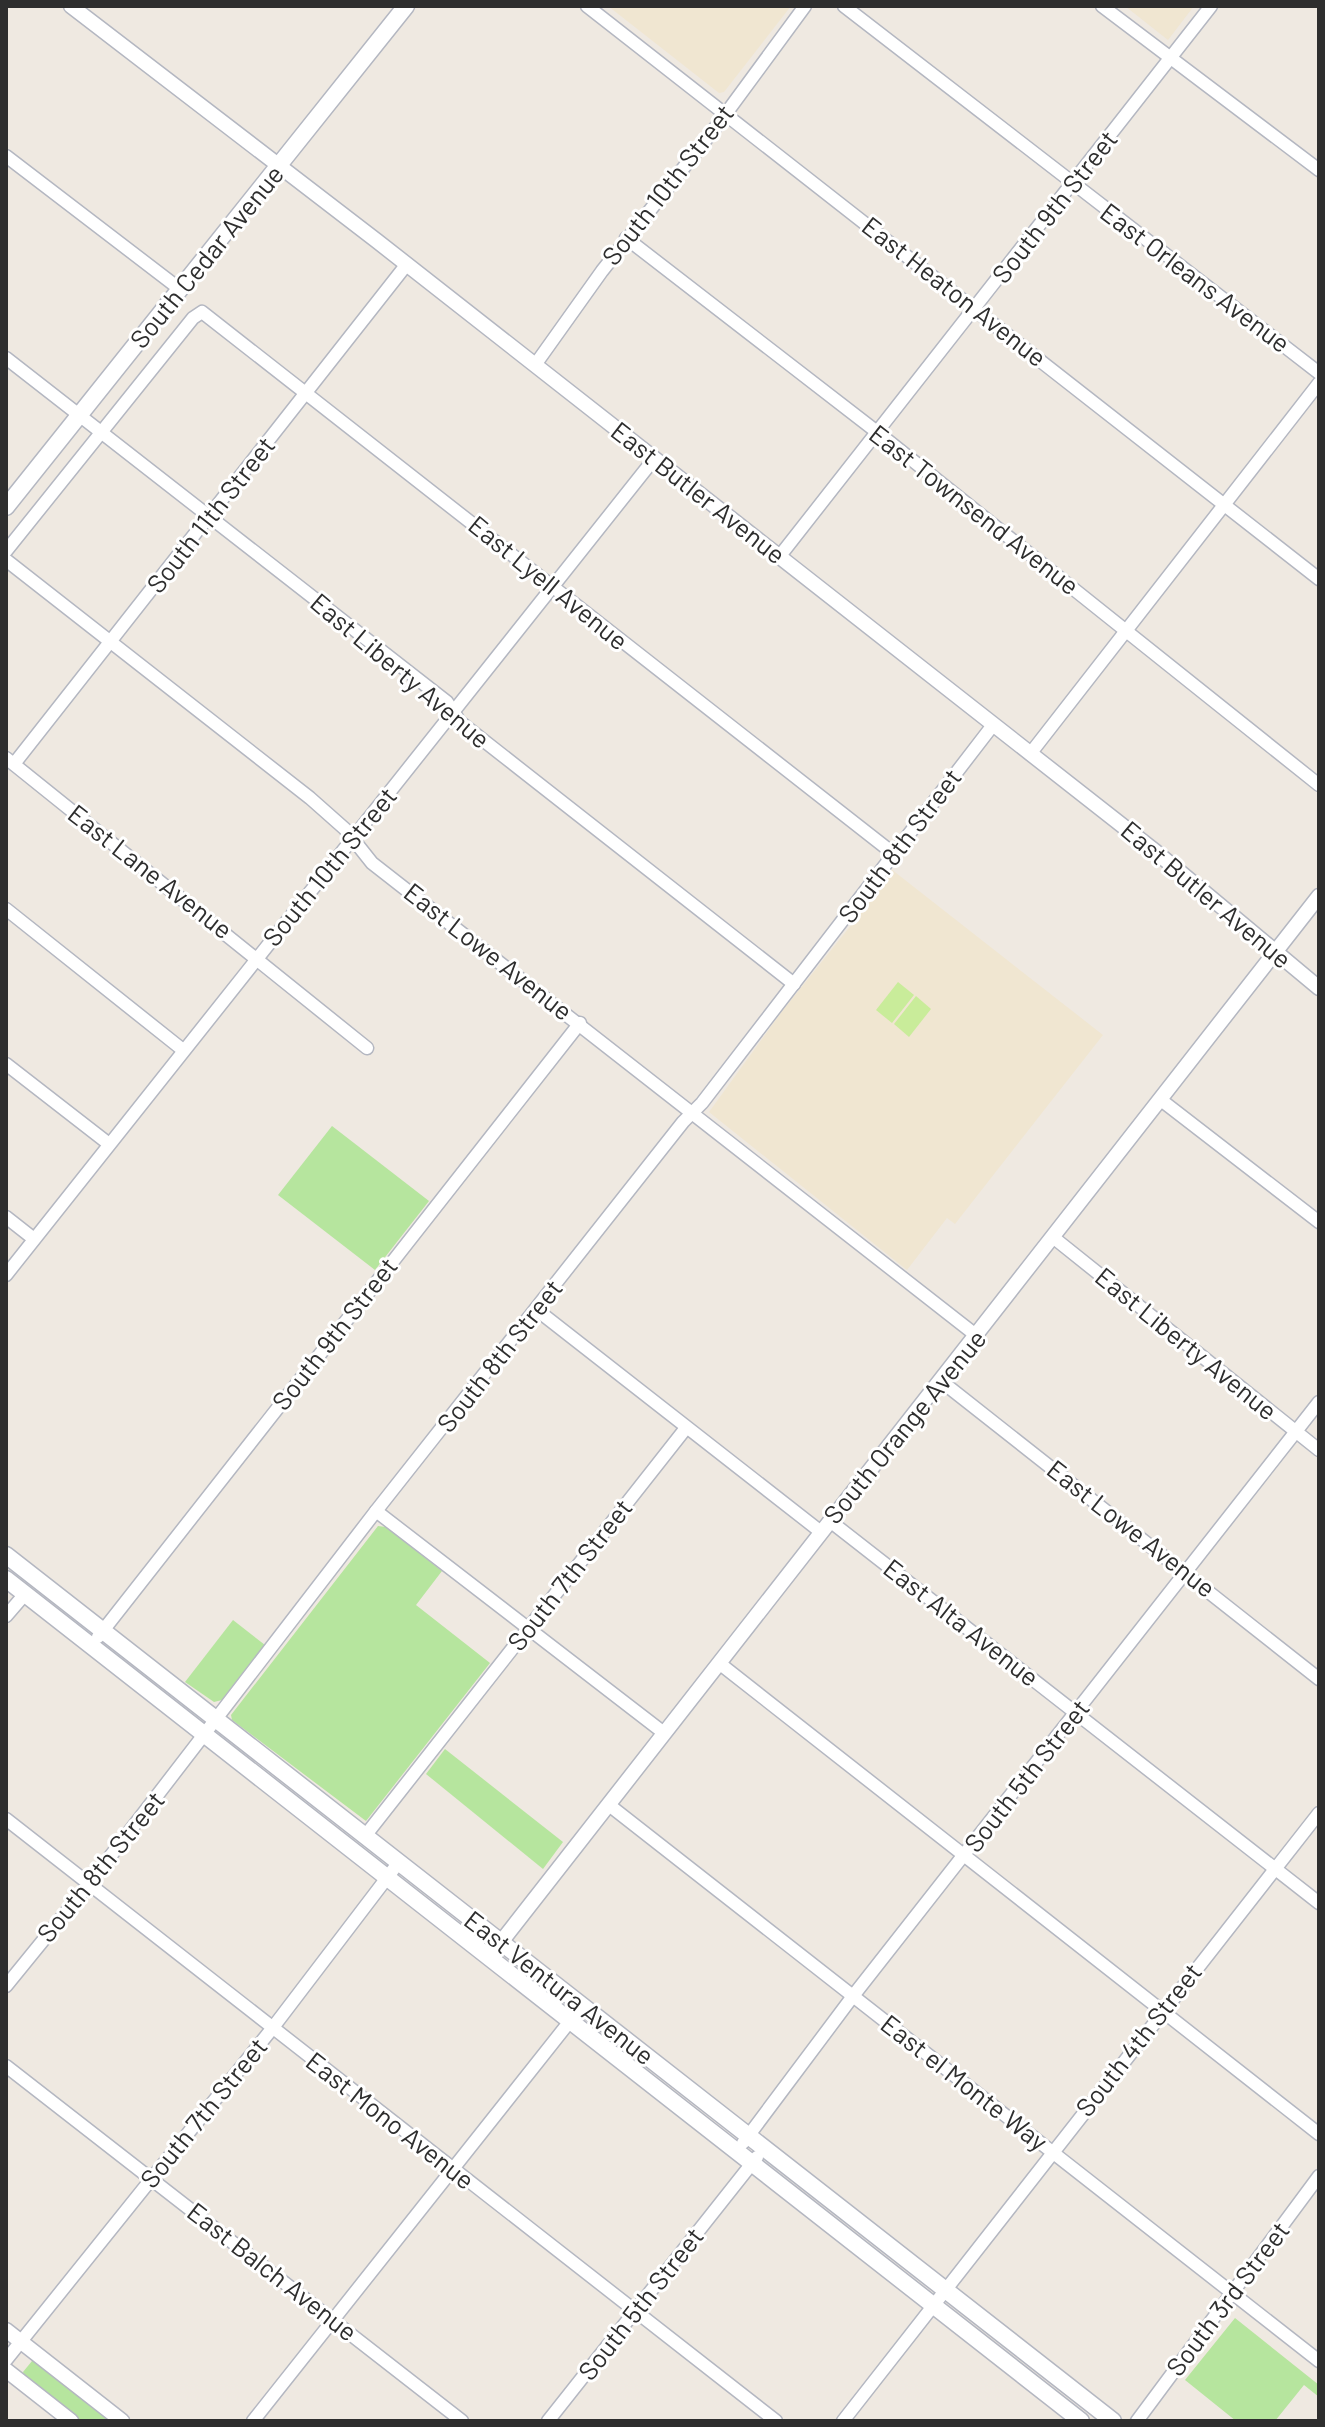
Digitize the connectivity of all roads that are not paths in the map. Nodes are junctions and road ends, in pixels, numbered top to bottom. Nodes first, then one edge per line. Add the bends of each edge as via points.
1 (71, 6) edge
2 (406, 6) edge
3 (587, 6) edge
4 (805, 6) edge
5 (844, 6) edge
6 (1102, 6) edge
7 (1211, 6) edge
8 (1170, 59) junction
9 (725, 113) junction
10 (6, 156) edge
11 (280, 166) junction
12 (1319, 170) edge
13 (1073, 185) junction
14 (626, 238) junction
15 (407, 264) junction
16 (181, 290) junction
17 (975, 309) junction
18 (6, 358) edge
19 (535, 365) junction
20 (1319, 373) edge
21 (1319, 383) edge
22 (307, 393) junction
23 (80, 415) junction
24 (101, 432) junction
25 (877, 432) junction
26 (654, 459) junction
27 (1224, 505) junction
28 (6, 507) edge
29 (210, 517) junction
30 (6, 551) edge
31 (779, 557) junction
32 (6, 560) edge
33 (1319, 579) edge
34 (554, 587) junction
35 (1125, 630) junction
36 (111, 641) junction
37 (454, 712) junction
38 (993, 725) junction
39 (1030, 754) junction
40 (10, 761) edge
41 (1319, 785) edge
42 (353, 840) junction
43 (894, 854) junction
44 (1319, 896) edge
45 (6, 909) edge
46 (1275, 953) junction
47 (258, 958) junction
48 (794, 984) junction
49 (1319, 988) edge
50 (580, 1023) junction
51 (367, 1048) dead end
52 (183, 1050) junction
53 (6, 1064) edge
54 (1161, 1100) junction
55 (693, 1112) junction
56 (109, 1144) junction
57 (6, 1217) edge
58 (1319, 1222) edge
59 (1054, 1238) junction
60 (34, 1239) junction
61 (6, 1275) edge
62 (537, 1310) junction
63 (977, 1336) junction
64 (941, 1381) junction
65 (1319, 1402) edge
66 (686, 1428) junction
67 (1295, 1432) junction
68 (1319, 1450) edge
69 (376, 1511) junction
70 (826, 1526) junction
71 (6, 1555) edge
72 (1186, 1571) junction
73 (6, 1579) edge
74 (25, 1594) junction
75 (6, 1616) edge
76 (528, 1627) junction
77 (103, 1631) junction
78 (91, 1646) junction
79 (719, 1663) junction
80 (1319, 1679) edge
81 (1077, 1713) junction
82 (216, 1719) junction
83 (664, 1733) junction
84 (205, 1735) junction
85 (609, 1805) junction
86 (1319, 1813) edge
87 (6, 1819) edge
88 (365, 1836) junction
89 (964, 1855) junction
90 (399, 1862) junction
91 (1277, 1870) junction
92 (387, 1878) junction
93 (89, 1884) junction
94 (1319, 1903) edge
95 (499, 1942) junction
96 (489, 1958) junction
97 (6, 1986) edge
98 (853, 1996) junction
99 (582, 2006) junction
100 (1161, 2010) junction
101 (570, 2021) junction
102 (271, 2030) junction
103 (6, 2066) edge
104 (1319, 2134) edge
105 (748, 2136) junction
106 (764, 2149) junction
107 (736, 2151) junction
108 (1051, 2151) junction
109 (752, 2164) junction
110 (453, 2170) junction
111 (1319, 2176) edge
112 (152, 2178) junction
113 (946, 2290) junction
114 (1233, 2293) junction
115 (934, 2306) junction
116 (636, 2312) junction
117 (334, 2320) junction
118 (6, 2330) edge
119 (21, 2341) junction
120 (6, 2360) edge
121 (1319, 2361) edge
122 (6, 2370) edge
123 (71, 2421) edge
124 (122, 2421) edge
125 (253, 2421) edge
126 (462, 2421) edge
127 (548, 2421) edge
128 (776, 2421) edge
129 (843, 2421) edge
130 (1081, 2421) edge
131 (1113, 2421) edge
132 (1137, 2421) edge

1 - 11 street, East Butler Avenue
2 - 11 main road, South Cedar Avenue
3 - 9 street, East Heaton Avenue
4 - 9 street, South 10th Street
5 - 13 street, East Orleans Avenue
6 - 8 street
7 - 8 street, South 9th Street
8 - 12 street
8 - 13 street, South 9th Street
9 - 14 street, South 10th Street
9 - 17 street, East Heaton Avenue
10 - 16 street
11 - 15 street, East Butler Avenue
11 - 16 main road, South Cedar Avenue
13 - 17 street, South 9th Street
13 - 20 street, East Orleans Avenue
14 - 19 street, South 10th Street
14 - 25 street, East Townsend Avenue
15 - 19 street, East Butler Avenue
15 - 22 street, South 11th Street
16 - 23 main road, South Cedar Avenue
17 - 25 street, South 9th Street
17 - 27 street, East Heaton Avenue
18 - 23 street, East Liberty Avenue
19 - 26 street, East Butler Avenue
21 - 27 street
22 - 24 street, East Lyell Avenue via 202,312
22 - 29 street, South 11th Street
22 - 34 street, East Lyell Avenue
23 - 24 street, East Liberty Avenue
23 - 28 main road, South Cedar Avenue
24 - 29 street, East Liberty Avenue
24 - 30 street
25 - 31 street, South 9th Street
25 - 35 street, East Townsend Avenue
26 - 31 street, East Butler Avenue
26 - 34 street, South 10th Street
27 - 33 street, East Heaton Avenue
27 - 35 street
29 - 36 street, South 11th Street
29 - 37 street, East Liberty Avenue
31 - 38 street, East Butler Avenue
32 - 36 street, East Lowe Avenue
34 - 37 street, South 10th Street
34 - 43 street, East Lyell Avenue
35 - 39 street
35 - 41 street, East Townsend Avenue
36 - 40 street, South 11th Street
36 - 42 street, East Lowe Avenue via 310,798
37 - 42 street, South 10th Street
37 - 48 street, East Liberty Avenue via 460,722
38 - 39 street, East Butler Avenue
38 - 43 street, South 8th Street
39 - 46 street, East Butler Avenue
40 - 47 street, East Lane Avenue
42 - 47 street, South 10th Street
42 - 50 street, East Lowe Avenue via 372,863
43 - 48 street, South 8th Street
44 - 46 street, South Orange Avenue
45 - 52 street
46 - 49 street, East Butler Avenue
46 - 54 street, South Orange Avenue
47 - 51 street, East Lane Avenue
47 - 52 street, South 10th Street
48 - 55 street, South 8th Street
50 - 55 street, East Lowe Avenue
50 - 77 street, South 9th Street
52 - 56 street, South 10th Street
53 - 56 street
54 - 58 street
54 - 59 street, South Orange Avenue
55 - 62 street, South 8th Street
55 - 63 street, East Lowe Avenue
56 - 60 street, South 10th Street
57 - 60 street
59 - 63 street, South Orange Avenue
59 - 67 street, East Liberty Avenue
60 - 61 street, South 10th Street
62 - 66 street, East Alta Avenue
62 - 69 street, South 8th Street
63 - 64 street, South Orange Avenue
64 - 70 street, South Orange Avenue
64 - 72 street, East Lowe Avenue
65 - 67 street, South 5th Street
66 - 70 street, East Alta Avenue
66 - 76 street, South 7th Street
67 - 68 street, East Liberty Avenue
67 - 72 street, South 5th Street
69 - 76 street
69 - 82 street, South 8th Street
70 - 79 street, South Orange Avenue
70 - 81 street, East Alta Avenue
71 - 77 main road, East Ventura Avenue
72 - 80 street, East Lowe Avenue
72 - 81 street, South 5th Street
73 - 74 main road, East Ventura Avenue
74 - 75 street
74 - 78 main road, East Ventura Avenue
76 - 83 street
76 - 88 street, South 7th Street
77 - 78 street, South 9th Street
77 - 82 main road, East Ventura Avenue
78 - 84 main road, East Ventura Avenue
79 - 83 street, South Orange Avenue
79 - 89 street
81 - 89 street, South 5th Street
81 - 91 street, East Alta Avenue
82 - 84 street, South 8th Street
82 - 88 main road, East Ventura Avenue
83 - 85 street, South Orange Avenue
84 - 92 main road, East Ventura Avenue
84 - 93 street, South 8th Street
85 - 95 street, South Orange Avenue
85 - 98 street, East el Monte Way
86 - 91 street, South 4th Street
87 - 93 street, East Mono Avenue
88 - 90 main road, East Ventura Avenue
89 - 98 street, South 5th Street
89 - 100 street
90 - 92 street, South 7th Street
90 - 95 main road, East Ventura Avenue
91 - 94 street, East Alta Avenue
91 - 100 street, South 4th Street
92 - 96 main road, East Ventura Avenue
92 - 102 street, South 7th Street
93 - 97 street, South 8th Street
93 - 102 street, East Mono Avenue
95 - 96 street, South Orange Avenue
95 - 99 main road, East Ventura Avenue
96 - 101 main road, East Ventura Avenue
98 - 105 street, South 5th Street
98 - 108 street, East el Monte Way
99 - 101 street
99 - 105 main road, East Ventura Avenue
100 - 104 street
100 - 108 street, South 4th Street
101 - 107 main road, East Ventura Avenue
101 - 110 street
102 - 110 street, East Mono Avenue
102 - 112 street, South 7th Street
103 - 112 street, East Balch Avenue
105 - 106 main road, East Ventura Avenue
105 - 107 street, South 5th Street
106 - 109 street, South 5th Street
106 - 113 main road, East Ventura Avenue
107 - 109 main road, East Ventura Avenue
108 - 113 street, South 4th Street
108 - 114 street, East el Monte Way
109 - 115 main road, East Ventura Avenue
109 - 116 street, South 5th Street
110 - 116 street, East Mono Avenue
110 - 117 street
111 - 114 street, South 3rd Street
112 - 117 street, East Balch Avenue
112 - 119 street, South 7th Street
113 - 115 street, South 4th Street
113 - 131 main road, East Ventura Avenue
114 - 121 street, East el Monte Way
114 - 132 street, South 3rd Street
115 - 129 street, South 4th Street
115 - 130 main road, East Ventura Avenue
116 - 127 street, South 5th Street
116 - 128 street, East Mono Avenue
117 - 125 street
117 - 126 street, East Balch Avenue
118 - 119 street
119 - 120 street, South 7th Street
119 - 124 street
122 - 123 street

